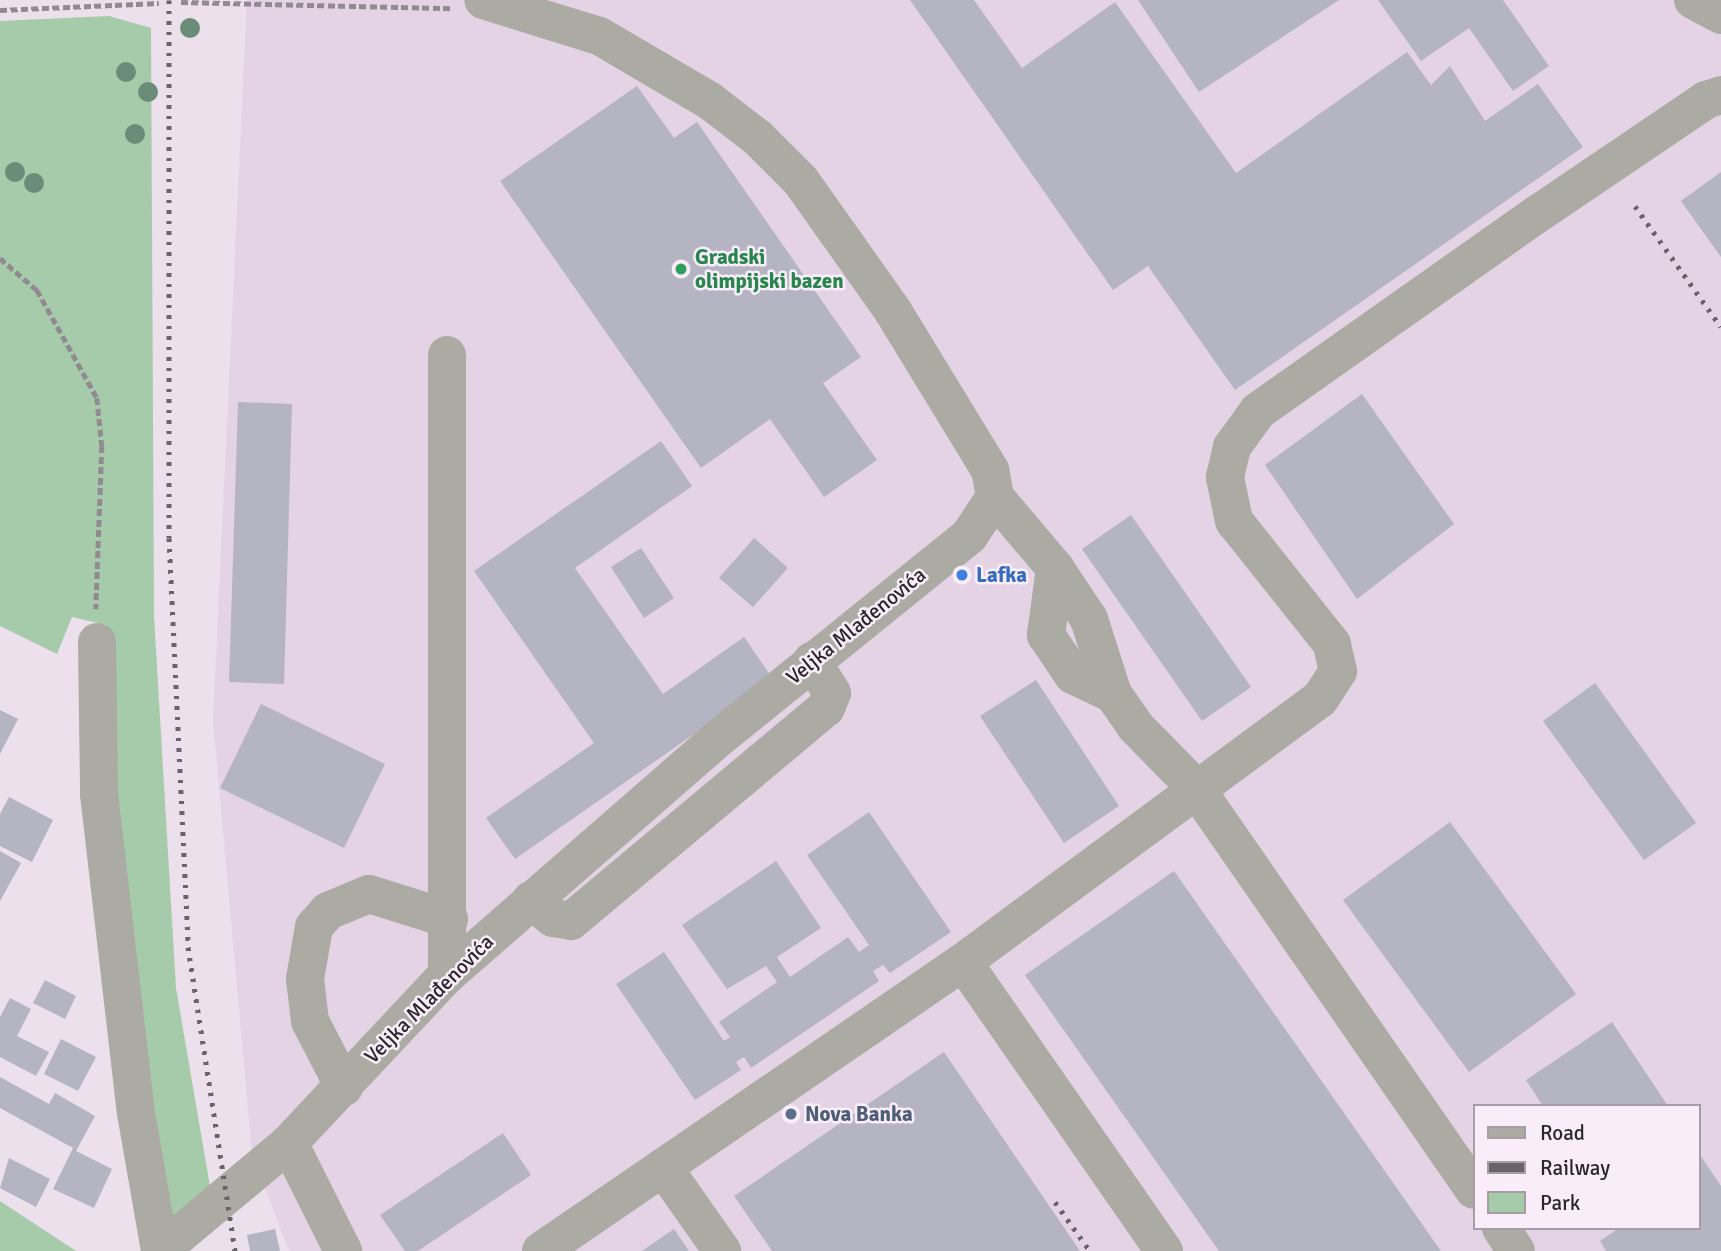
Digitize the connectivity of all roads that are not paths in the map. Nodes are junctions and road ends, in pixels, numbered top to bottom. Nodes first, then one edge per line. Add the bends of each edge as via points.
1 (1693, 0) edge
2 (473, 4) edge
3 (1721, 15) edge
4 (1721, 95) edge
5 (447, 355) dead end
6 (995, 497) junction
7 (97, 642) road end
8 (1195, 787) junction
9 (449, 919) junction
10 (963, 962) junction
11 (447, 975) junction
12 (344, 1087) junction
13 (289, 1143) junction
14 (663, 1167) junction
15 (1472, 1187) edge
16 (1502, 1230) edge
17 (160, 1251) edge
18 (343, 1251) edge
19 (541, 1251) edge
20 (722, 1251) edge
21 (1164, 1251) edge
22 (1516, 1251) edge

1 - 3 street
2 - 6 street via 599,36 710,101 758,138 800,181 893,311 990,470
4 - 8 street via 1706,100 1561,198 1258,411 1232,447 1225,477 1234,521 1332,645 1338,671 1320,699
5 - 9 street
6 - 8 street via 1055,568 1089,619 1113,694 1135,726
6 - 11 street, Veljka Mlađenovića via 969,536 812,662
7 - 17 street via 99,794 136,1112
8 - 10 street
8 - 15 street
9 - 11 street
9 - 12 street via 369,894 337,905 314,927 305,979 310,1021
10 - 14 street
10 - 21 street
11 - 12 street, Veljka Mlađenovića
12 - 13 street, Veljka Mlađenovića
13 - 17 street, Veljka Mlađenovića
13 - 18 street
14 - 19 street
14 - 20 street
16 - 22 street

